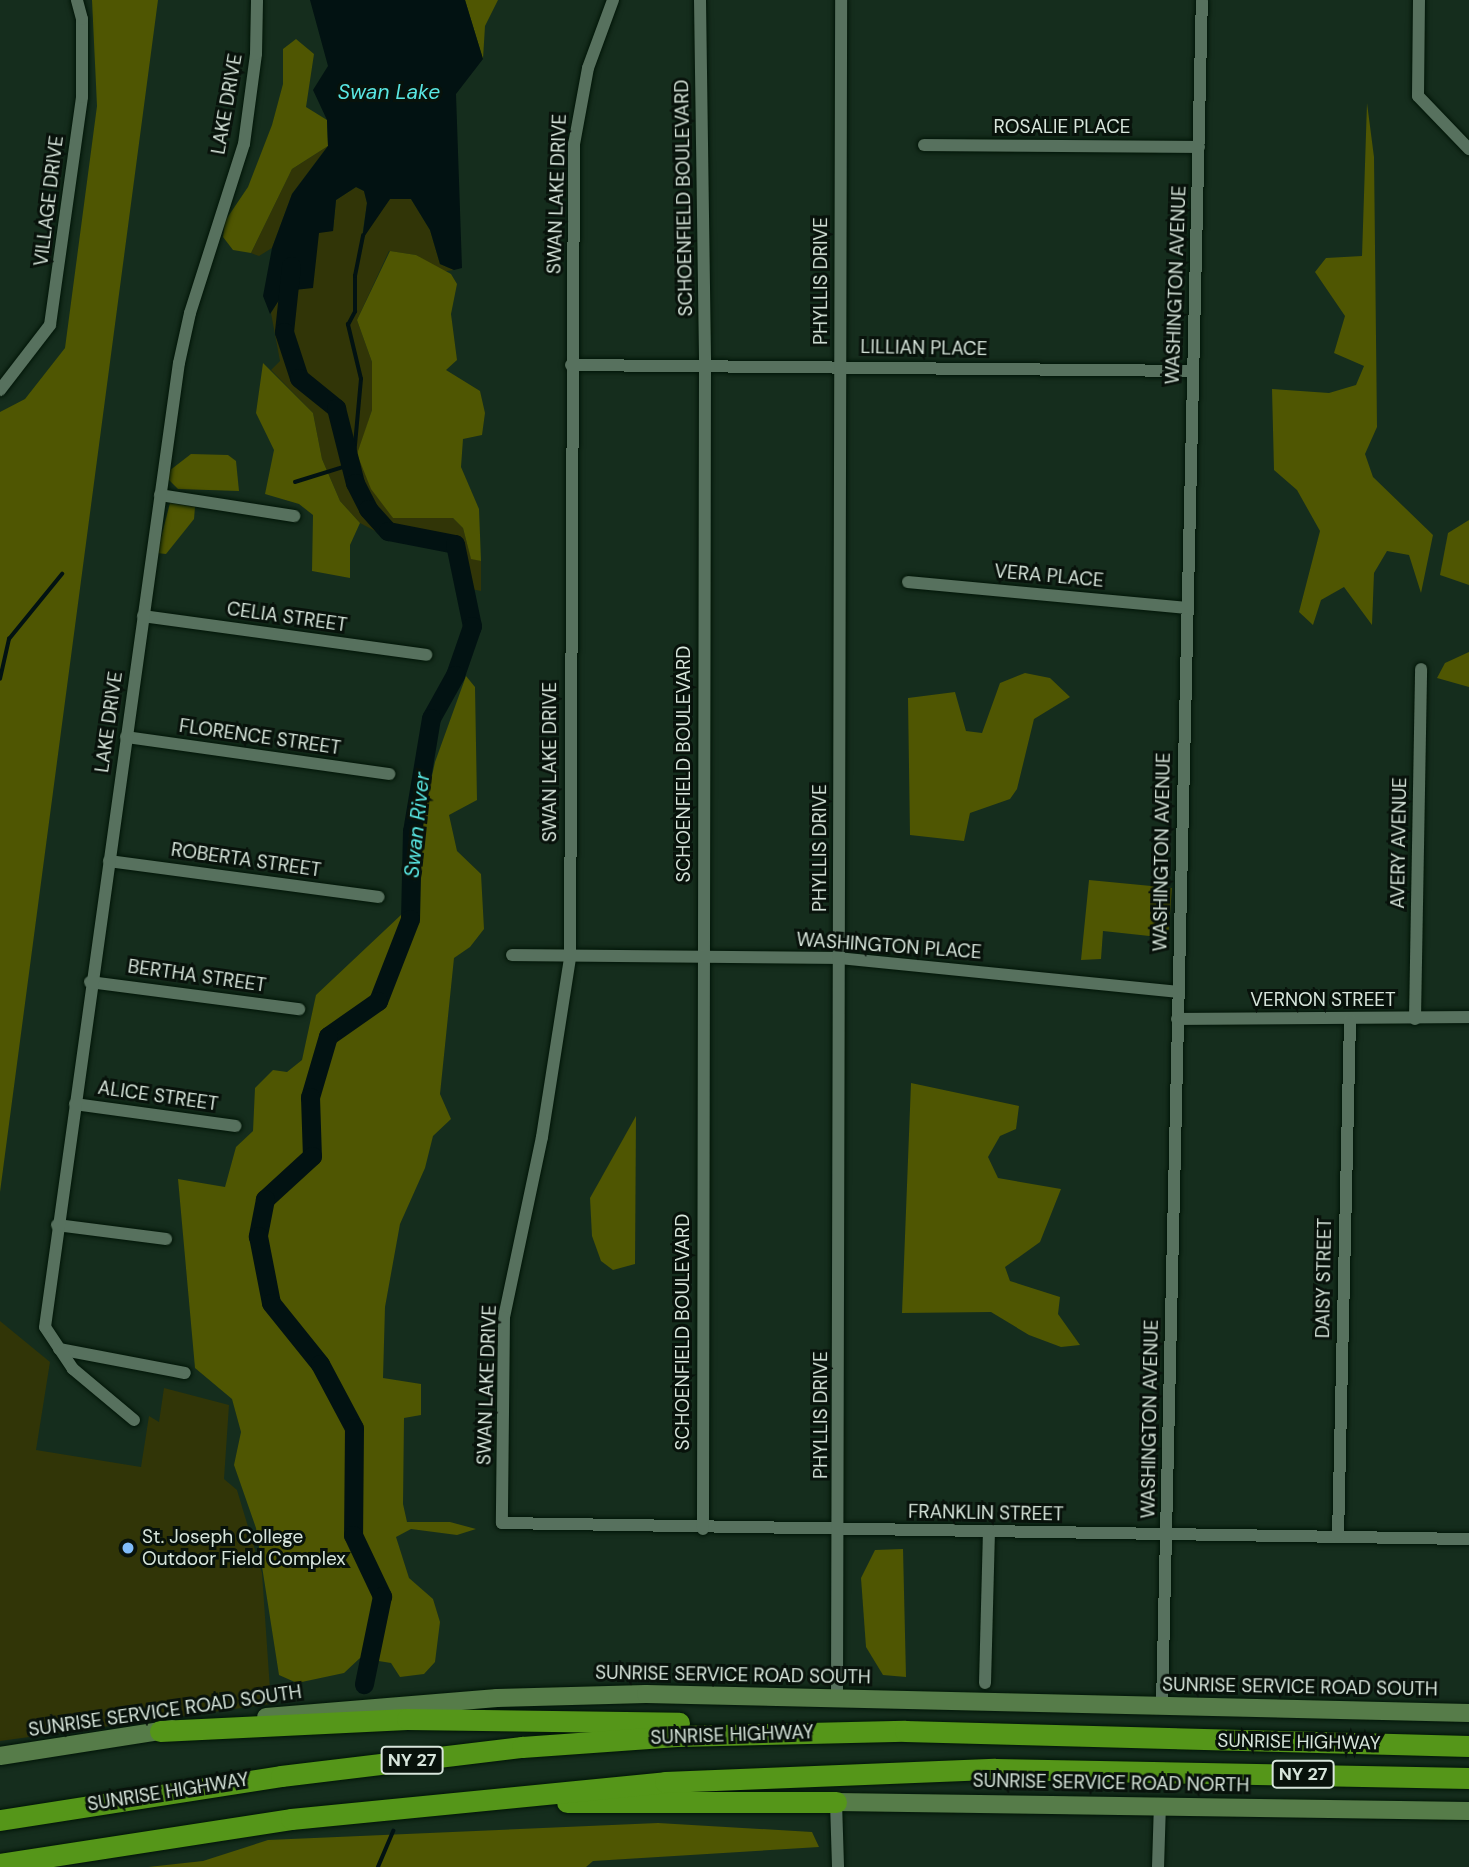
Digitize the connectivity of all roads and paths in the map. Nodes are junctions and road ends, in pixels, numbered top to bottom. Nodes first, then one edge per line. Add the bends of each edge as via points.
1 (76, 0) edge
2 (257, 0) edge
3 (613, 0) edge
4 (700, 0) edge
5 (841, 0) edge
6 (1202, 0) edge
7 (1419, 0) edge
8 (924, 145) dead end
9 (1199, 147) junction
10 (1469, 149) edge
11 (571, 365) junction
12 (705, 366) junction
13 (841, 366) junction
14 (1193, 371) junction
15 (0, 390) edge
16 (160, 495) junction
17 (294, 516) dead end
18 (908, 582) dead end
19 (1187, 608) junction
20 (143, 616) junction
21 (426, 655) dead end
22 (1421, 669) dead end
23 (126, 737) junction
24 (389, 774) dead end
25 (109, 861) junction
26 (379, 897) dead end
27 (512, 955) dead end
28 (702, 957) junction
29 (570, 958) junction
30 (838, 958) junction
31 (90, 982) junction
32 (1178, 992) junction
33 (299, 1009) dead end
34 (1469, 1017) edge
35 (1177, 1019) junction
36 (1415, 1019) junction
37 (1350, 1020) junction
38 (75, 1104) junction
39 (235, 1126) dead end
40 (58, 1225) junction
41 (166, 1239) dead end
42 (59, 1349) junction
43 (185, 1373) dead end
44 (134, 1420) dead end
45 (502, 1523) joint
46 (703, 1529) junction
47 (840, 1530) junction
48 (989, 1532) junction
49 (1167, 1536) junction
50 (1338, 1537) junction
51 (1469, 1539) edge
52 (985, 1683) dead end
53 (837, 1696) junction
54 (1162, 1705) junction
55 (1469, 1713) edge
56 (160, 1731) junction
57 (828, 1731) junction
58 (1469, 1746) edge
59 (0, 1756) edge
60 (1469, 1778) edge
61 (453, 1801) junction
62 (836, 1801) junction
63 (1160, 1804) junction
64 (1469, 1811) edge
65 (0, 1820) edge
66 (0, 1864) edge
67 (838, 1867) edge
68 (1158, 1867) edge

1 - 15 street, VILLAGE DRIVE via 82,19 82,97 50,325
2 - 16 street, LAKE DRIVE via 256,54 244,144 190,313
3 - 11 street, SWAN LAKE DRIVE via 588,68 574,144
4 - 12 street, SCHOENFIELD BOULEVARD
5 - 13 street, PHYLLIS DRIVE
6 - 9 street, WASHINGTON AVENUE
7 - 10 street via 1418,96
8 - 9 street, ROSALIE PLACE
9 - 14 street, WASHINGTON AVENUE
11 - 12 street, LILLIAN PLACE
11 - 29 street, SWAN LAKE DRIVE
12 - 13 street, LILLIAN PLACE
12 - 28 street, SCHOENFIELD BOULEVARD
13 - 14 street, LILLIAN PLACE
13 - 30 street, PHYLLIS DRIVE
14 - 19 street, WASHINGTON AVENUE
16 - 17 street
16 - 20 street, LAKE DRIVE
18 - 19 street, VERA PLACE
19 - 32 street, WASHINGTON AVENUE
20 - 21 street, CELIA STREET
20 - 23 street, LAKE DRIVE
22 - 36 street, AVERY AVENUE
23 - 24 street, FLORENCE STREET
23 - 25 street, LAKE DRIVE
25 - 26 street, ROBERTA STREET
25 - 31 street, LAKE DRIVE
27 - 29 street, WASHINGTON PLACE
28 - 29 street, WASHINGTON PLACE
28 - 30 street, WASHINGTON PLACE
28 - 46 street, SCHOENFIELD BOULEVARD
29 - 45 street, SWAN LAKE DRIVE via 542,1137 504,1317
30 - 32 street, WASHINGTON PLACE
30 - 47 street, PHYLLIS DRIVE
31 - 33 street, BERTHA STREET
31 - 38 street, LAKE DRIVE
32 - 35 street, WASHINGTON AVENUE
34 - 36 street, VERNON STREET
35 - 37 street, VERNON STREET
35 - 49 street, WASHINGTON AVENUE
36 - 37 street, VERNON STREET
37 - 50 street, DAISY STREET
38 - 39 street, ALICE STREET
38 - 40 street, LAKE DRIVE
40 - 41 street
40 - 42 street, LAKE DRIVE via 45,1327
42 - 43 street
42 - 44 street, LAKE DRIVE via 73,1369
45 - 46 street, FRANKLIN STREET
46 - 47 street, FRANKLIN STREET
47 - 48 street, FRANKLIN STREET
47 - 53 street, PHYLLIS DRIVE
48 - 49 street, FRANKLIN STREET
48 - 52 street
49 - 50 street, FRANKLIN STREET
49 - 54 street, WASHINGTON AVENUE
50 - 51 street, FRANKLIN STREET
53 - 54 main road, SUNRISE SERVICE ROAD SOUTH
53 - 56 main road, SUNRISE SERVICE ROAD SOUTH via 497,1698 332,1710
54 - 55 main road, SUNRISE SERVICE ROAD SOUTH
56 - 57 highway via 433,1719
56 - 59 main road, SUNRISE SERVICE ROAD SOUTH
57 - 58 highway, SUNRISE HIGHWAY / NY 27
57 - 65 highway, SUNRISE HIGHWAY / NY 27 via 522,1747 268,1777
60 - 61 highway, SUNRISE HIGHWAY / NY 27 via 916,1770 665,1782
61 - 62 highway
61 - 66 highway, SUNRISE HIGHWAY / NY 27 via 228,1828
62 - 63 main road, SUNRISE SERVICE ROAD NORTH
62 - 67 street
63 - 64 main road, SUNRISE SERVICE ROAD NORTH
63 - 68 street

